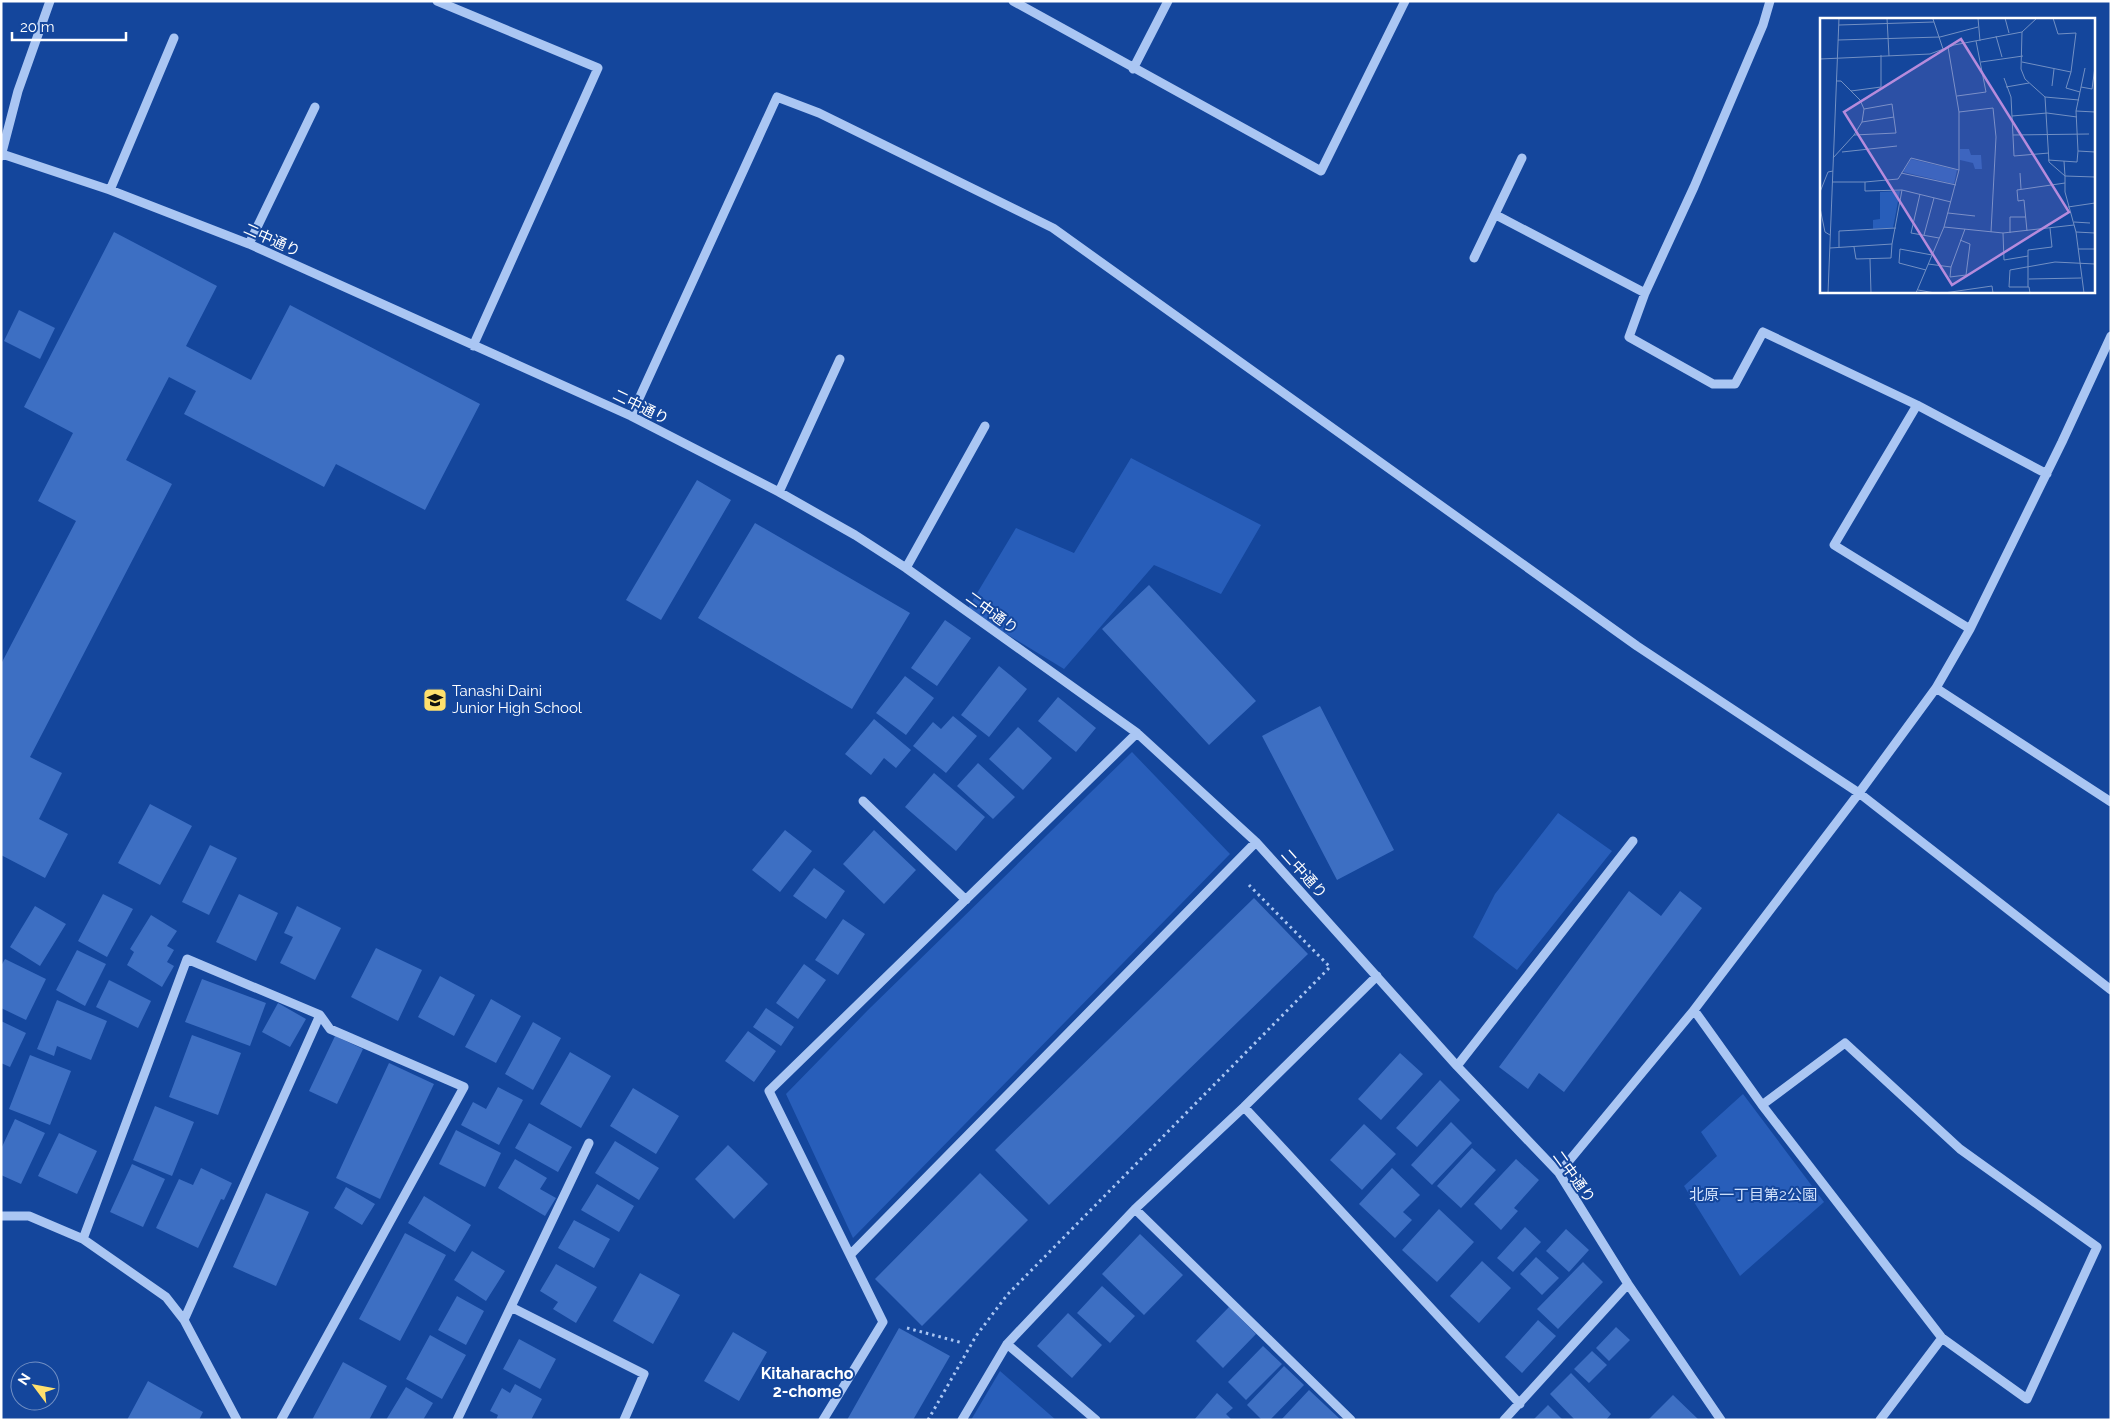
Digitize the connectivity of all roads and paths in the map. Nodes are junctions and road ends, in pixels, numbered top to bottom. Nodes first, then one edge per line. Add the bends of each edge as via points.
1 (50, 1) edge
2 (436, 1) edge
3 (1013, 1) edge
4 (1168, 1) edge
5 (1405, 1) edge
6 (1770, 1) edge
7 (174, 38) dead end
8 (1133, 68) junction
9 (315, 107) dead end
10 (1, 155) edge
11 (1522, 158) dead end
12 (110, 190) junction
13 (1496, 215) junction
14 (249, 244) junction
15 (1474, 258) dead end
16 (1645, 293) junction
17 (2111, 336) edge
18 (473, 346) junction
19 (840, 359) dead end
20 (1917, 405) junction
21 (631, 416) junction
22 (985, 426) dead end
23 (2047, 474) junction
24 (779, 492) junction
25 (906, 568) junction
26 (1970, 628) junction
27 (1936, 688) junction
28 (1137, 733) junction
29 (1860, 793) junction
30 (863, 801) dead end
31 (2111, 802) edge
32 (1633, 841) dead end
33 (1256, 842) junction
34 (1232, 867) junction
35 (966, 900) junction
36 (1377, 976) junction
37 (2111, 990) edge
38 (1694, 1010) junction
39 (320, 1015) junction
40 (1457, 1066) junction
41 (1762, 1105) junction
42 (1244, 1107) junction
43 (589, 1143) dead end
44 (1558, 1173) junction
45 (1136, 1209) junction
46 (1, 1216) edge
47 (83, 1239) junction
48 (850, 1255) junction
49 (1628, 1284) junction
50 (511, 1307) junction
51 (184, 1320) junction
52 (883, 1322) junction
53 (1942, 1338) junction
54 (963, 1343) dead end
55 (1007, 1344) junction
56 (1520, 1404) junction
57 (237, 1420) edge
58 (281, 1420) edge
59 (457, 1420) edge
60 (624, 1420) edge
61 (823, 1420) edge
62 (928, 1420) edge
63 (962, 1420) edge
64 (1096, 1420) edge
65 (1351, 1420) edge
66 (1504, 1420) edge
67 (1721, 1420) edge
68 (1880, 1420) edge

1 - 10 street via 18,91
2 - 18 street via 598,68
3 - 8 street
4 - 8 street
5 - 8 street via 1321,171
6 - 16 street via 1698,178
7 - 12 street
9 - 14 street
10 - 12 street, 二中通り
11 - 13 street
12 - 14 street, 二中通り
13 - 15 street
13 - 16 street
14 - 18 street, 二中通り
16 - 20 street via 1629,336 1713,384 1735,384 1763,332
17 - 23 street
18 - 21 street, 二中通り
19 - 24 street
20 - 23 street
20 - 26 street via 1834,545
21 - 24 street, 二中通り
21 - 29 street via 777,97 819,113 1053,228 1637,646
22 - 25 street
23 - 26 street
24 - 25 street, 二中通り via 856,535
25 - 28 street, 二中通り
26 - 27 street
27 - 29 street
27 - 31 street
28 - 33 street, 二中通り
28 - 35 street
29 - 37 street
29 - 38 street
30 - 35 street
32 - 40 street
33 - 34 street
33 - 36 street, 二中通り
34 - 48 street
34 - 62 path via 1330,966 1007,1295 976,1336
35 - 48 street via 769,1091
36 - 40 street, 二中通り
36 - 42 street
38 - 41 street
38 - 44 street
39 - 47 street via 187,959
39 - 51 street
39 - 58 street via 330,1029 464,1087
40 - 44 street, 二中通り
41 - 53 street
41 - 53 street via 1845,1043 1960,1149 2097,1247 2027,1399
42 - 45 street
42 - 56 street
43 - 50 street
44 - 49 street, 二中通り
45 - 55 street
45 - 65 street
46 - 47 street via 29,1216
47 - 51 street via 166,1298
48 - 52 street
49 - 56 street
49 - 67 street, 二中通り
50 - 59 street
50 - 60 street via 644,1374
51 - 57 street
52 - 54 path
52 - 61 street
53 - 68 street
55 - 63 street
55 - 64 street
56 - 66 street

